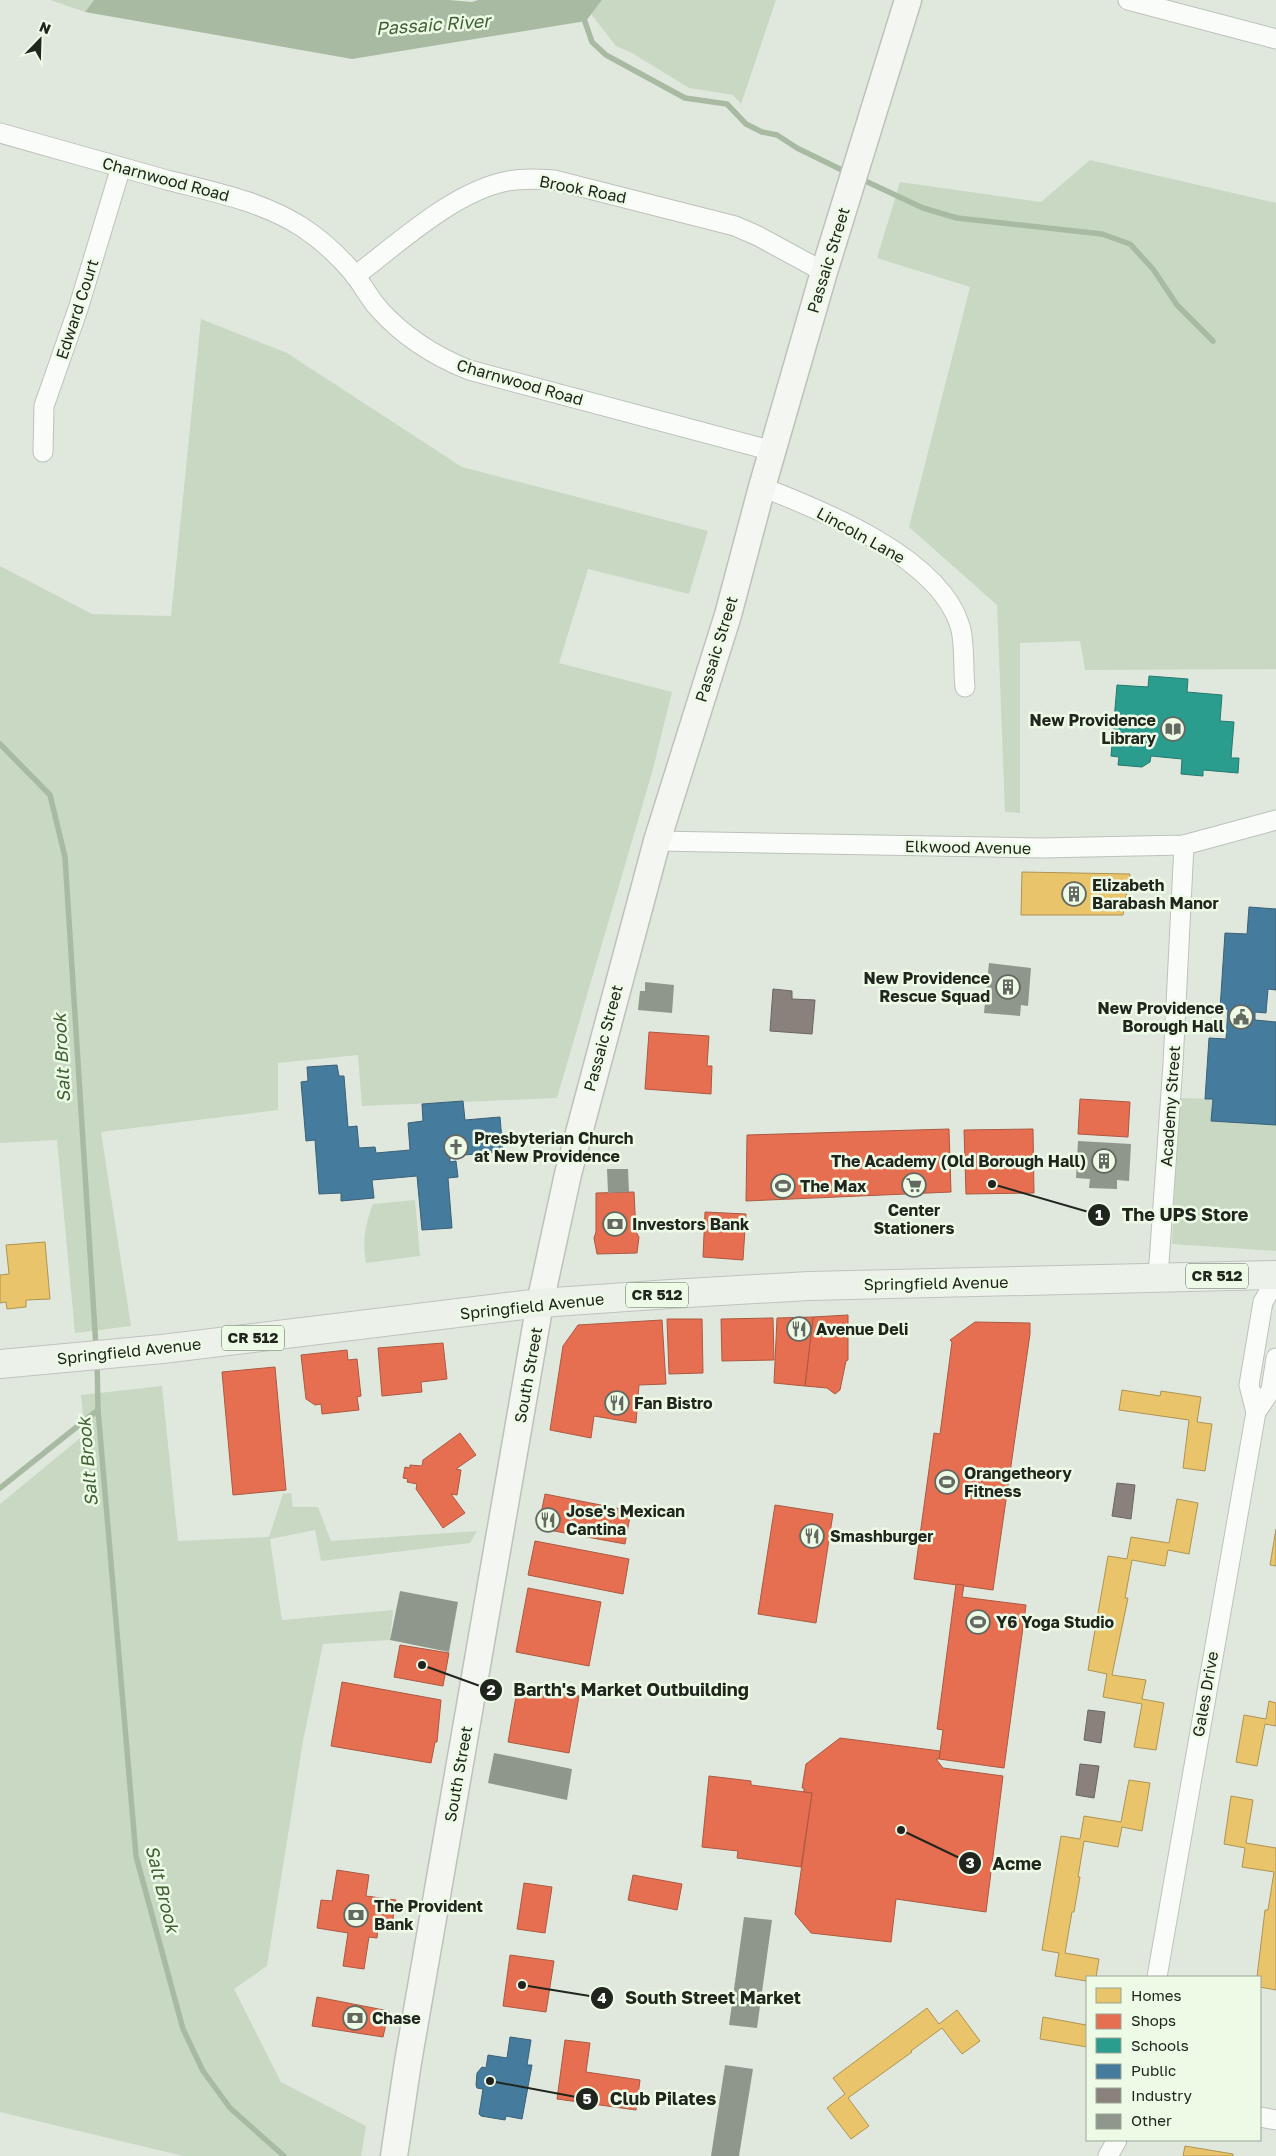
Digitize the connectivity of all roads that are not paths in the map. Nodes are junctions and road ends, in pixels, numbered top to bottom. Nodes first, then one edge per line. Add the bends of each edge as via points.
1 (908, 0) edge
2 (1128, 0) edge
3 (1276, 39) edge
4 (0, 133) edge
5 (121, 167) junction
6 (824, 272) junction
7 (355, 276) junction
8 (773, 451) junction
9 (43, 452) dead end
10 (762, 487) junction
11 (964, 687) dead end
12 (1276, 820) edge
13 (656, 841) junction
14 (1184, 845) junction
15 (1276, 1275) edge
16 (1158, 1277) junction
17 (1276, 1280) edge
18 (540, 1303) junction
19 (1276, 1358) edge
20 (0, 1364) edge
21 (1256, 1412) junction
22 (1157, 1976) edge
23 (1261, 2117) edge
24 (1276, 2120) edge
25 (1116, 2141) edge
26 (394, 2156) edge
27 (1108, 2156) edge

1 - 6 main road, Passaic Street
2 - 3 street
4 - 5 street, Charnwood Road
5 - 7 street, Charnwood Road via 237,198 282,215 322,242
5 - 9 street, Edward Court via 78,309 44,406
6 - 7 street, Brook Road via 735,226 554,180 523,179 493,184 465,195
6 - 8 main road, Passaic Street
7 - 8 street, Charnwood Road via 394,324 448,362
8 - 10 main road, Passaic Street
10 - 11 street, Lincoln Lane via 870,537 930,578 949,601 960,627
10 - 13 main road, Passaic Street via 728,615
12 - 14 street, Elkwood Avenue
13 - 14 street, Elkwood Avenue via 1041,848
13 - 18 main road, Passaic Street via 579,1130
14 - 16 street, Academy Street
15 - 16 main road, Springfield Avenue / CR 512
16 - 18 main road, Springfield Avenue / CR 512 via 809,1286
17 - 21 street, Gales Drive via 1263,1302 1249,1386
18 - 20 main road, Springfield Avenue / CR 512 via 123,1353
18 - 26 main road, South Street
19 - 21 street, Gales Drive via 1271,1390
21 - 22 street, Gales Drive
23 - 24 street
25 - 27 street

